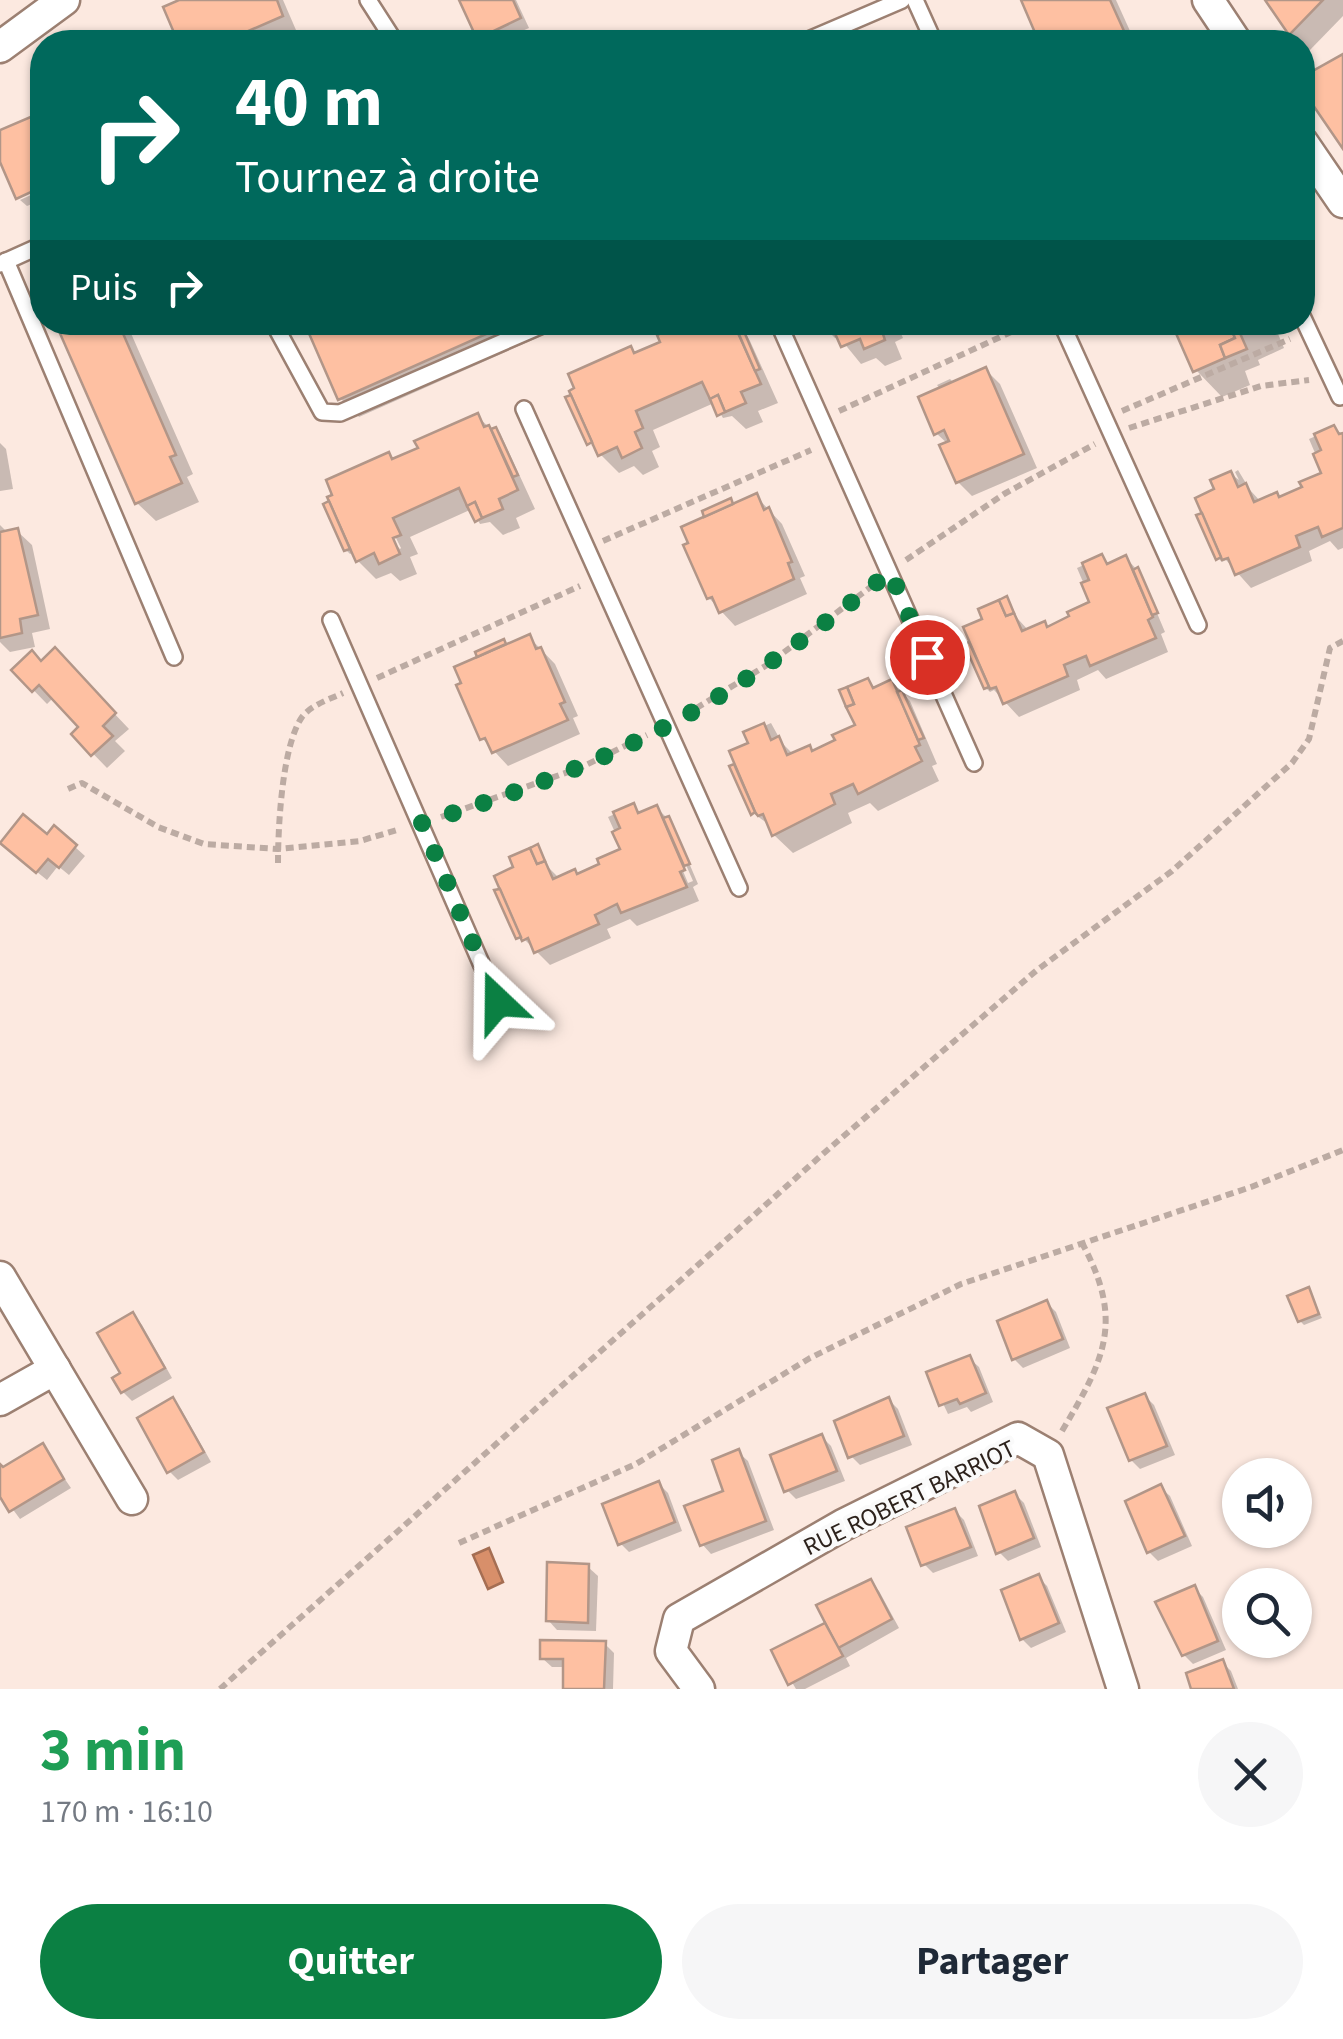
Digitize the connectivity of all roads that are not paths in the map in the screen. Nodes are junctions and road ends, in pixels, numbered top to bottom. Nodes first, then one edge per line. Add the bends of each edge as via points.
1 (64, 0) edge
2 (368, 0) edge
3 (902, 0) edge
4 (915, 0) edge
5 (1208, 0) edge
6 (387, 30) edge
7 (832, 30) edge
8 (929, 30) edge
9 (1228, 30) edge
10 (0, 46) edge
11 (1315, 161) edge
12 (1343, 202) edge
13 (30, 250) edge
14 (3, 262) edge
15 (30, 324) edge
16 (35, 335) edge
17 (281, 335) edge
18 (519, 335) edge
19 (784, 335) edge
20 (1067, 335) edge
21 (1311, 335) edge
22 (1340, 397) dead end
23 (524, 408) dead end
24 (331, 620) dead end
25 (1198, 625) dead end
26 (174, 657) dead end
27 (974, 763) dead end
28 (739, 888) dead end
29 (498, 1002) dead end
30 (0, 1276) edge
31 (55, 1369) junction
32 (0, 1400) edge
33 (132, 1498) dead end
34 (699, 1689) edge
35 (1123, 1689) edge

1 - 10 street
2 - 6 lane
3 - 7 lane
4 - 8 lane
5 - 9 street
11 - 12 street
13 - 14 lane
14 - 15 lane
16 - 26 lane
17 - 18 lane via 322,412 340,414
19 - 27 lane
20 - 25 lane
21 - 22 lane
23 - 28 lane
24 - 29 lane
30 - 31 street
31 - 32 street
31 - 33 street
34 - 35 street, RUE ROBERT BARRIOT via 671,1651 679,1619 844,1525 1018,1438 1048,1456

